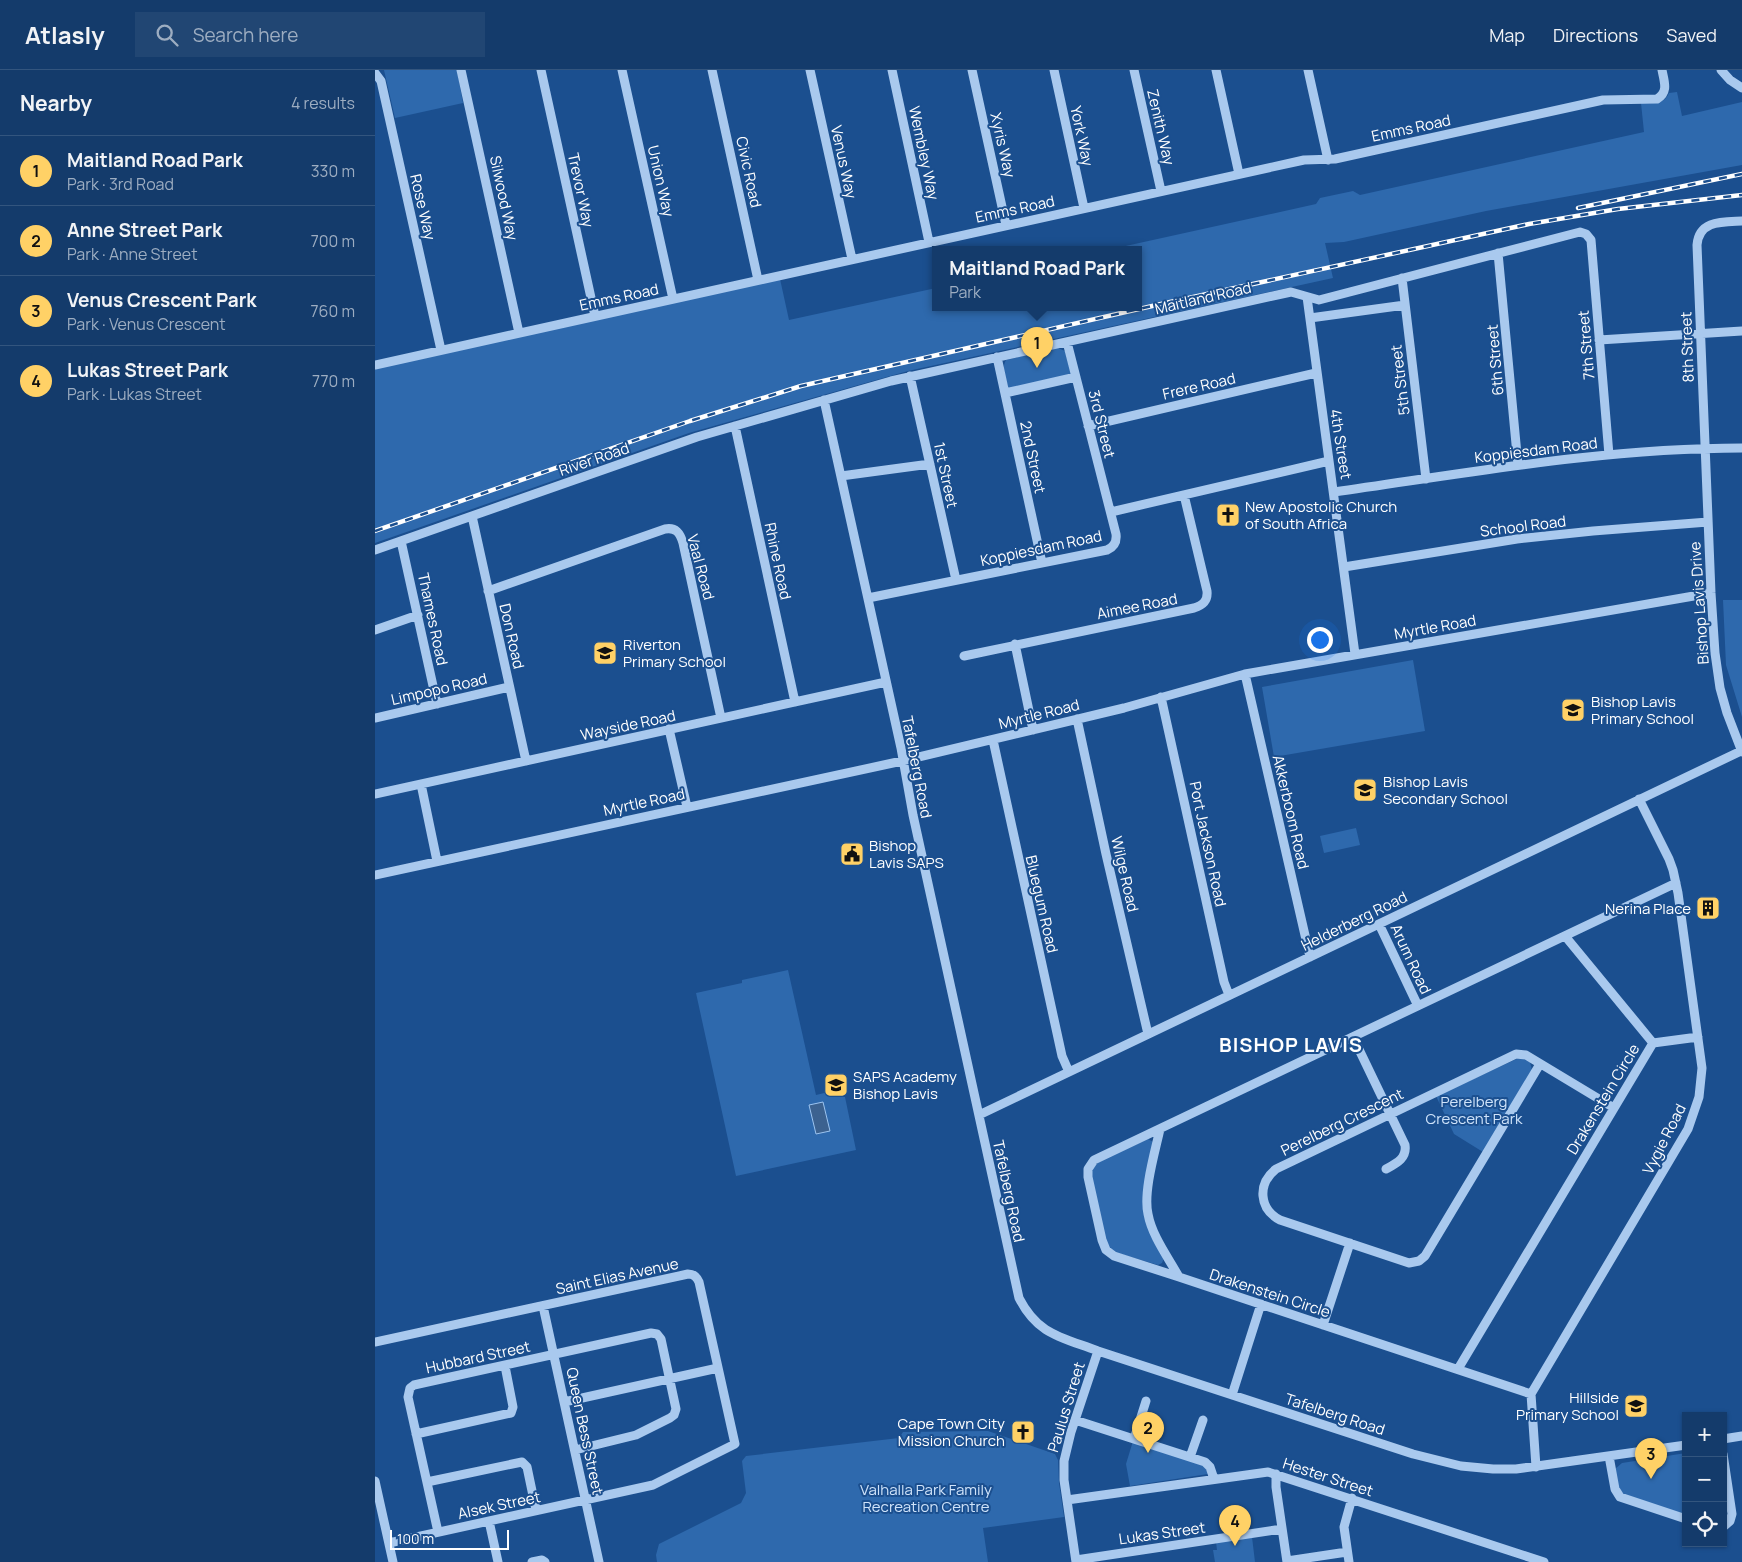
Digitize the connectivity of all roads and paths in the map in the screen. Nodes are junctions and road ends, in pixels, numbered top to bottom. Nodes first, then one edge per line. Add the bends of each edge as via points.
1 (461, 70) edge
2 (541, 70) edge
3 (622, 70) edge
4 (712, 70) edge
5 (810, 70) edge
6 (891, 70) edge
7 (972, 70) edge
8 (1054, 70) edge
9 (1134, 70) edge
10 (1216, 70) edge
11 (1308, 70) edge
12 (1663, 70) edge
13 (1721, 70) edge
14 (375, 73) edge
15 (1742, 88) edge
16 (1328, 160) junction
17 (1239, 174) junction
18 (1161, 191) junction
19 (1084, 208) junction
20 (1742, 221) edge
21 (1006, 225) junction
22 (1586, 234) joint
23 (929, 242) junction
24 (1498, 253) junction
25 (852, 259) junction
26 (1402, 278) junction
27 (758, 280) junction
28 (1307, 297) junction
29 (673, 299) junction
30 (1405, 305) junction
31 (595, 316) junction
32 (1310, 318) junction
33 (1742, 331) edge
34 (519, 333) junction
35 (1701, 334) junction
36 (1599, 340) junction
37 (1067, 342) junction
38 (441, 350) junction
39 (997, 357) junction
40 (375, 364) edge
41 (1316, 373) junction
42 (910, 376) junction
43 (1076, 377) junction
44 (1005, 393) junction
45 (824, 400) junction
46 (735, 426) junction
47 (1089, 426) junction
48 (1705, 448) junction
49 (1742, 448) edge
50 (1609, 455) junction
51 (1329, 461) junction
52 (930, 464) junction
53 (1518, 465) junction
54 (841, 476) junction
55 (1426, 479) junction
56 (1334, 492) junction
57 (1184, 495) junction
58 (1111, 512) junction
59 (472, 516) junction
60 (1708, 522) junction
61 (401, 541) junction
62 (375, 550) edge
63 (1042, 563) junction
64 (1344, 567) junction
65 (956, 580) junction
66 (488, 591) junction
67 (1711, 593) junction
68 (868, 598) junction
69 (418, 616) junction
70 (375, 630) edge
71 (1015, 644) junction
72 (1355, 654) junction
73 (964, 656) dead end
74 (1245, 674) junction
75 (886, 682) junction
76 (509, 687) junction
77 (1161, 697) junction
78 (795, 702) junction
79 (437, 704) junction
80 (375, 718) edge
81 (721, 718) junction
82 (1077, 719) junction
83 (669, 729) junction
84 (1033, 730) junction
85 (993, 740) junction
86 (1742, 751) edge
87 (526, 761) junction
88 (902, 761) junction
89 (421, 784) junction
90 (375, 794) edge
91 (1639, 799) junction
92 (687, 806) junction
93 (437, 861) junction
94 (375, 875) edge
95 (1676, 883) junction
96 (1379, 924) junction
97 (1565, 936) junction
98 (1310, 957) junction
99 (1229, 995) junction
100 (1418, 1006) junction
101 (1149, 1034) junction
102 (1353, 1037) junction
103 (1698, 1037) junction
104 (1653, 1044) junction
105 (1540, 1064) junction
106 (1069, 1072) junction
107 (1614, 1108) junction
108 (1390, 1114) junction
109 (979, 1115) junction
110 (1159, 1129) junction
111 (1386, 1169) dead end
112 (1350, 1243) junction
113 (1179, 1277) junction
114 (1261, 1304) junction
115 (543, 1306) junction
116 (1323, 1325) junction
117 (375, 1342) edge
118 (1098, 1350) junction
119 (554, 1355) junction
120 (505, 1366) junction
121 (718, 1368) junction
122 (1458, 1370) junction
123 (670, 1379) junction
124 (1531, 1394) junction
125 (1232, 1395) junction
126 (1146, 1401) dead end
127 (564, 1402) junction
128 (1075, 1420) junction
129 (1203, 1420) dead end
130 (416, 1434) junction
131 (1742, 1436) edge
132 (1134, 1438) junction
133 (1727, 1438) edge
134 (735, 1444) joint
135 (1682, 1446) edge
136 (575, 1450) junction
137 (1609, 1456) junction
138 (1190, 1457) junction
139 (1723, 1457) edge
140 (1536, 1467) junction
141 (1276, 1474) junction
142 (1214, 1479) junction
143 (375, 1481) edge
144 (427, 1482) junction
145 (1352, 1498) junction
146 (586, 1499) junction
147 (1067, 1500) junction
148 (536, 1510) junction
149 (1682, 1518) edge
150 (489, 1521) junction
151 (1727, 1524) edge
152 (1282, 1529) junction
153 (438, 1532) junction
154 (389, 1543) junction
155 (1347, 1552) junction
156 (1076, 1561) edge
157 (1287, 1561) edge
158 (393, 1562) edge
159 (498, 1562) edge
160 (532, 1562) edge
161 (545, 1562) edge
162 (599, 1562) edge
163 (1349, 1562) edge
164 (1542, 1562) edge

1 - 34 street, Silwood Way
2 - 31 street, Trevor Way
3 - 29 street, Union Way
4 - 27 street, Civic Road
5 - 25 street, Venus Way
6 - 23 street, Wembley Way
7 - 21 street, Xyris Way
8 - 19 street, York Way
9 - 18 street, Zenith Way
10 - 17 street
11 - 16 street
12 - 16 street, Emms Road via 1665,88 1662,96 1655,100 1603,100
13 - 15 street
14 - 38 street, Rose Way via 381,81
16 - 17 street, Emms Road via 1304,160
17 - 18 street, Emms Road
18 - 19 street, Emms Road
19 - 21 street, Emms Road
20 - 35 street, 8th Street via 1717,222 1700,233 1697,245
21 - 23 street, Emms Road
22 - 24 street, Maitland Road via 1577,232
22 - 36 street, 7th Street via 1591,240
23 - 25 street, Emms Road
24 - 26 street, Maitland Road
24 - 53 street, 6th Street
25 - 27 street, Emms Road
26 - 28 street, Maitland Road via 1319,300
26 - 30 street, 5th Street
27 - 29 street, Emms Road
28 - 32 street, 4th Street
28 - 37 street, Maitland Road via 1291,292
29 - 31 street, Emms Road
30 - 32 street
30 - 55 street, 5th Street
31 - 34 street, Emms Road
32 - 41 street, 4th Street
33 - 35 street
34 - 38 street, Emms Road
35 - 36 street
35 - 48 street, 8th Street
36 - 50 street, 7th Street
37 - 39 street, Maitland Road
37 - 43 street, 3rd Street
38 - 40 street, Emms Road
39 - 42 street, Maitland Road
39 - 44 street, 2nd Street
41 - 47 street, Frere Road
41 - 51 street, 4th Street
42 - 45 street, Maitland Road
42 - 52 street, 1st Street
43 - 44 street
43 - 47 street, 3rd Street
44 - 63 street, 2nd Street
45 - 46 street, River Road
45 - 54 street, Tafelberg Road
46 - 59 street, River Road
46 - 78 street, Rhine Road
47 - 58 street, 3rd Street
48 - 49 street, Koppiesdam Road
48 - 50 street, Koppiesdam Road
48 - 60 street, Bishop Lavis Drive
50 - 53 street, Koppiesdam Road
51 - 56 street, 4th Street
51 - 57 street, Koppiesdam Road
52 - 54 street
52 - 65 street, 1st Street
53 - 55 street, Koppiesdam Road
54 - 68 street, Tafelberg Road
55 - 56 street, Koppiesdam Road
56 - 64 street, 4th Street
57 - 58 street, Koppiesdam Road
57 - 71 street, Aimee Road via 1207,601 1194,608
58 - 63 street, Koppiesdam Road via 1117,537 1111,548
59 - 61 street, River Road
59 - 66 street, Don Road
60 - 64 street, School Road via 1517,539
60 - 67 street, Bishop Lavis Drive
61 - 62 street, River Road
61 - 69 street, Thames Road
63 - 65 street, Koppiesdam Road
64 - 72 street, 4th Street
65 - 68 street, Koppiesdam Road
66 - 76 street, Don Road
66 - 81 street, Vaal Road via 657,531 671,528 679,532
67 - 72 street, Myrtle Road
67 - 86 street, Bishop Lavis Drive via 1720,688
68 - 75 street, Tafelberg Road
69 - 70 street
69 - 79 street, Thames Road
71 - 73 street, Aimee Road
71 - 84 street
72 - 74 street, Myrtle Road
74 - 77 street, Myrtle Road
74 - 98 street, Akkerboom Road
75 - 78 street, Wayside Road
75 - 88 street, Tafelberg Road
76 - 79 street, Limpopo Road
76 - 87 street, Don Road
77 - 82 street, Myrtle Road
77 - 99 street, Port Jackson Road
78 - 81 street, Wayside Road
79 - 80 street, Limpopo Road
81 - 83 street, Wayside Road
82 - 84 street, Myrtle Road
82 - 101 street, Wilge Road
83 - 87 street, Wayside Road
83 - 92 street
84 - 85 street, Myrtle Road
85 - 88 street, Myrtle Road
85 - 106 street, Bluegum Road
86 - 91 street, Helderberg Road
87 - 89 street, Wayside Road
88 - 92 street, Myrtle Road
88 - 109 street, Tafelberg Road
89 - 90 street, Wayside Road
89 - 93 street
91 - 95 street, Vygie Road via 1669,859
91 - 96 street, Helderberg Road
92 - 93 street, Myrtle Road
93 - 94 street, Myrtle Road
95 - 97 street
95 - 103 street, Vygie Road
96 - 98 street, Helderberg Road
96 - 100 street, Arum Road
97 - 100 street, Drakenstein Circle
97 - 104 street, Drakenstein Circle
98 - 99 street, Helderberg Road
99 - 101 street, Helderberg Road
100 - 102 street, Drakenstein Circle
101 - 106 street, Helderberg Road
102 - 108 street
102 - 110 street, Drakenstein Circle
103 - 104 street
103 - 124 street, Vygie Road via 1701,1083 1689,1128
104 - 107 street, Drakenstein Circle
105 - 107 street
105 - 108 street, Perelberg Crescent via 1526,1055 1516,1054
105 - 112 street, Perelberg Crescent via 1422,1259 1409,1263
106 - 109 street, Helderberg Road
107 - 122 street, Drakenstein Circle
108 - 111 street via 1406,1148 1403,1159
108 - 112 street, Perelberg Crescent via 1275,1169 1264,1182 1263,1200 1275,1218
109 - 118 street, Tafelberg Road via 1021,1303 1046,1332
110 - 113 street via 1147,1209 1151,1226
110 - 113 street, Drakenstein Circle via 1094,1160 1088,1169 1088,1177 1106,1250 1114,1256
112 - 116 street
113 - 114 street, Drakenstein Circle
114 - 116 street, Drakenstein Circle
114 - 125 street
115 - 117 street, Saint Elias Avenue
115 - 119 street, Queen Bess Street
115 - 121 street, Saint Elias Avenue via 693,1275 699,1282
116 - 122 street, Drakenstein Circle
118 - 125 street, Tafelberg Road
118 - 128 street, Paulus Street
119 - 120 street, Hubbard Street
119 - 123 street, Hubbard Street via 654,1333 661,1339
119 - 127 street, Queen Bess Street
120 - 130 street, Hubbard Street via 414,1385 408,1394
120 - 130 street via 513,1407 511,1413
121 - 123 street
121 - 134 street, Saint Elias Avenue
122 - 124 street
123 - 127 street
123 - 136 street via 676,1409 672,1417 636,1435
124 - 140 street
125 - 140 street, Tafelberg Road via 1442,1462 1493,1469
126 - 132 street
127 - 136 street, Queen Bess Street
128 - 132 street
128 - 147 street, Paulus Street via 1064,1461
129 - 138 street
130 - 144 street
131 - 133 street
132 - 138 street
134 - 146 street, Alsek Street via 653,1484
135 - 137 street, Tafelberg Road
136 - 146 street, Queen Bess Street
137 - 140 street, Tafelberg Road
137 - 149 street via 1615,1489 1620,1497
138 - 142 street via 1209,1465
139 - 151 street via 1732,1514
141 - 142 street, Hester Street via 1263,1472
141 - 145 street, Hester Street
141 - 152 street
142 - 147 street, Hester Street
143 - 154 street
144 - 148 street via 522,1462 527,1466
144 - 153 street
145 - 155 street via 1344,1527
145 - 164 street, Hester Street
146 - 148 street, Alsek Street
146 - 162 street, Queen Bess Street
147 - 156 street, Paulus Street
148 - 150 street, Alsek Street
150 - 153 street, Alsek Street
150 - 159 street
152 - 156 street, Lukas Street
152 - 157 street
153 - 154 street, Alsek Street
154 - 158 street
155 - 157 street
155 - 163 street
160 - 161 street

